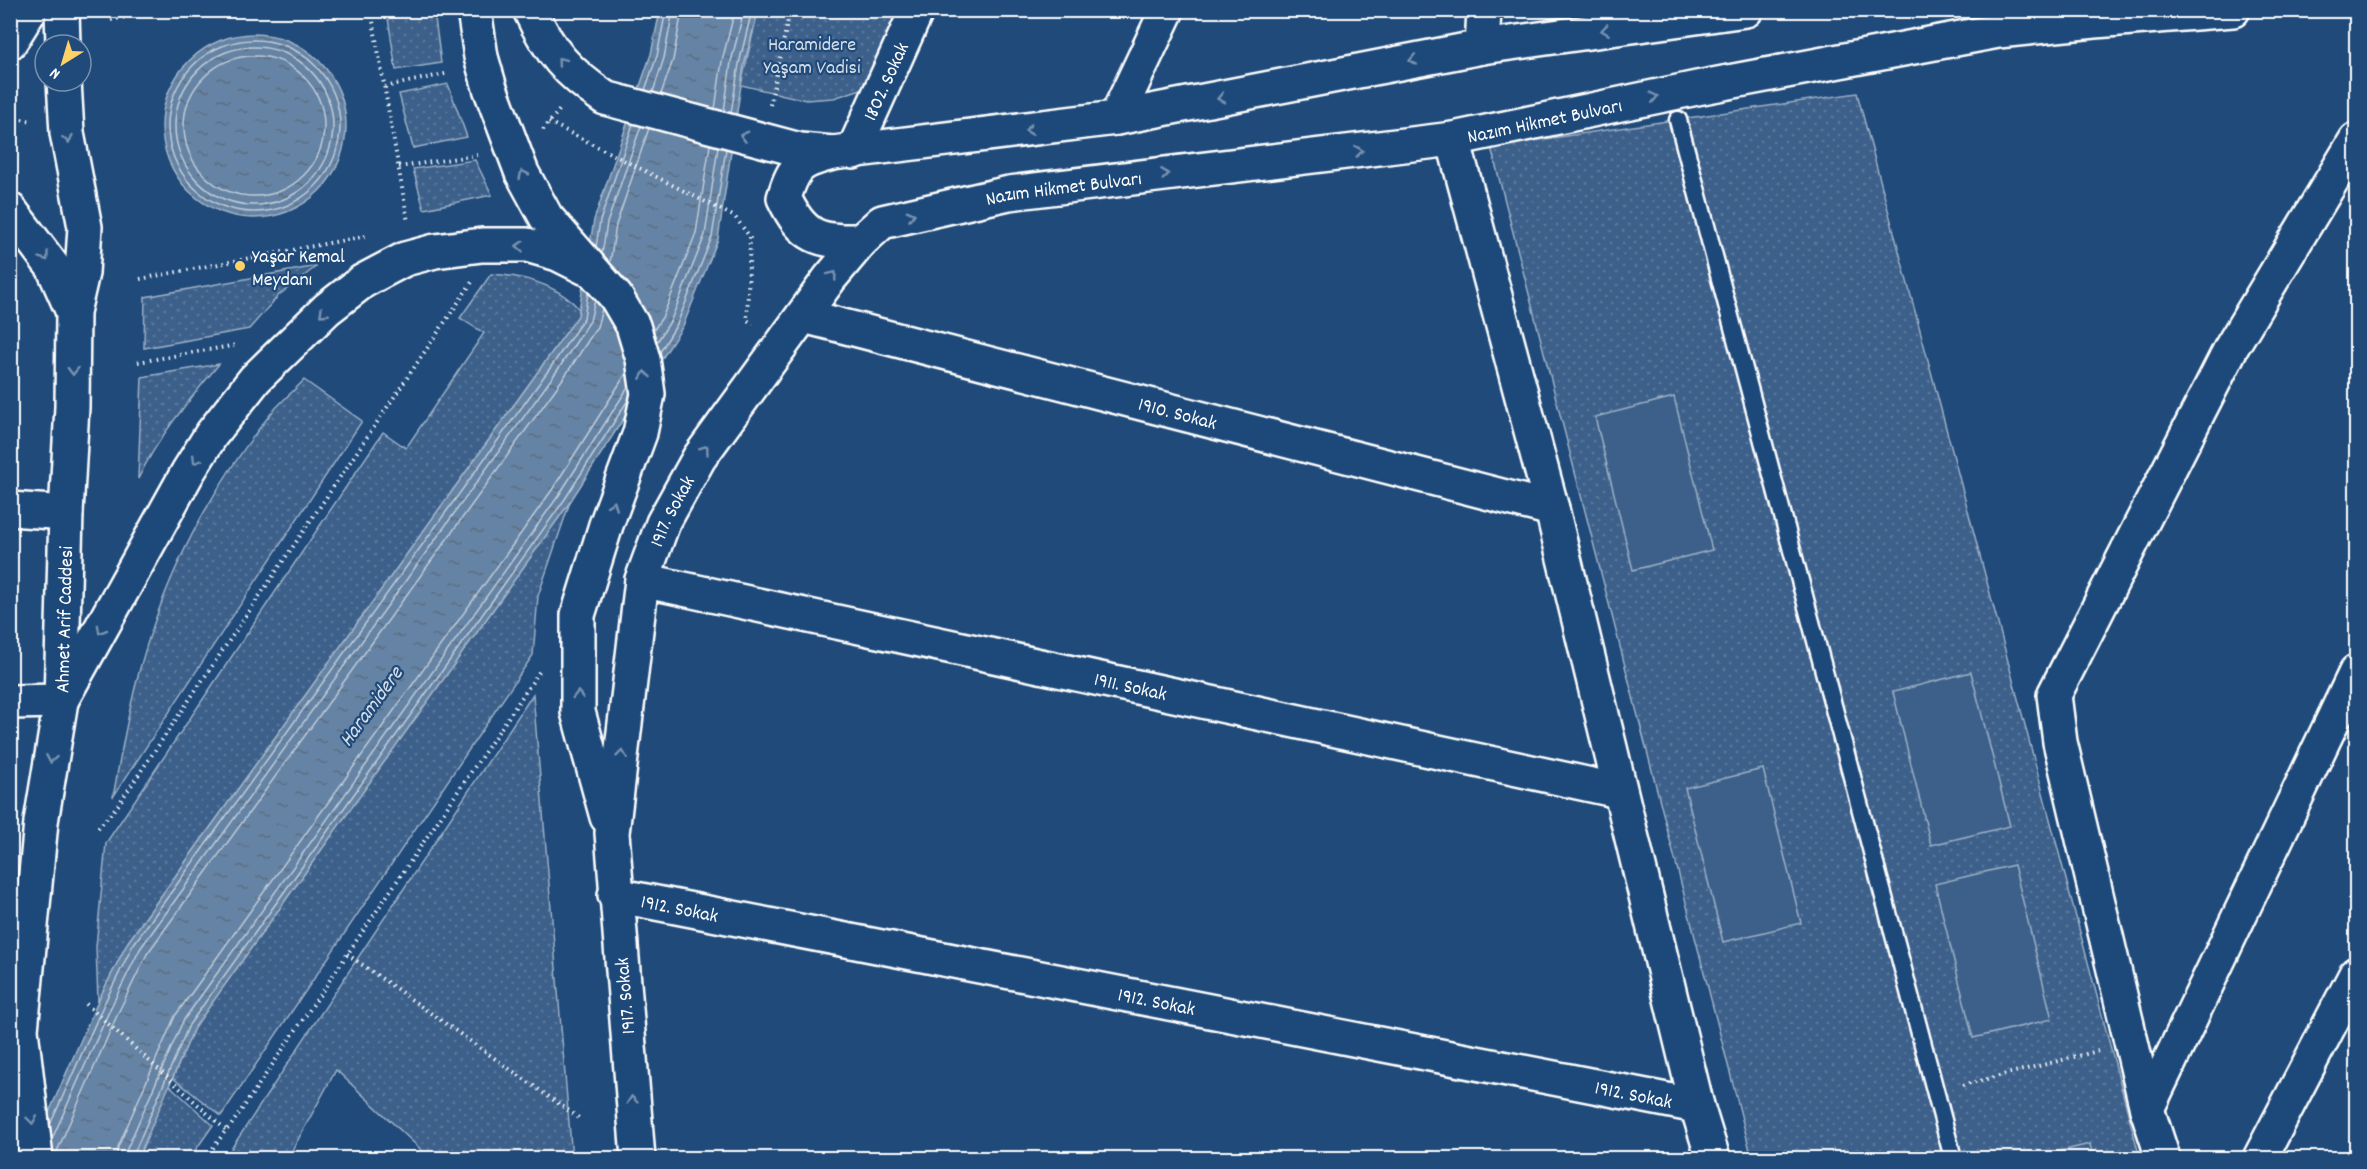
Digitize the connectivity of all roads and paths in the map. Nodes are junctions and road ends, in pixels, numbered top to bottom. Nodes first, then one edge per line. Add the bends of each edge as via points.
1 (30, 10) edge
2 (62, 10) edge
3 (162, 10) edge
4 (384, 10) edge
5 (474, 10) edge
6 (530, 10) edge
7 (790, 10) edge
8 (917, 10) edge
9 (1167, 10) edge
10 (1484, 10) edge
11 (1746, 10) edge
12 (2233, 10) edge
13 (371, 12) edge
14 (111, 20) dead end
15 (1997, 21) edge
16 (63, 33) edge
17 (10, 42) edge
18 (1482, 47) junction
19 (452, 72) dead end
20 (385, 87) junction
21 (65, 93) edge
22 (561, 107) dead end
23 (12, 118) edge
24 (1116, 118) junction
25 (1678, 120) dead end
26 (33, 122) dead end
27 (549, 122) junction
28 (10, 134) edge
29 (539, 134) dead end
30 (1453, 139) junction
31 (2356, 140) edge
32 (762, 141) junction
33 (843, 152) junction
34 (483, 154) dead end
35 (399, 167) junction
36 (10, 210) edge
37 (409, 224) dead end
38 (367, 236) dead end
39 (861, 241) junction
40 (595, 272) junction
41 (140, 279) dead end
42 (473, 281) dead end
43 (73, 312) junction
44 (804, 316) junction
45 (756, 327) dead end
46 (244, 344) dead end
47 (138, 362) dead end
48 (10, 509) edge
49 (1552, 509) junction
50 (66, 513) junction
51 (642, 580) junction
52 (544, 663) dead end
53 (2356, 672) edge
54 (61, 701) junction
55 (10, 702) edge
56 (1619, 791) junction
57 (98, 828) dead end
58 (612, 833) junction
59 (615, 895) junction
60 (347, 954) junction
61 (2356, 974) edge
62 (86, 1004) dead end
63 (2131, 1043) junction
64 (1937, 1092) junction
65 (1697, 1106) junction
66 (2147, 1109) junction
67 (579, 1118) dead end
68 (225, 1130) junction
69 (36, 1158) edge
70 (206, 1158) edge
71 (638, 1158) edge
72 (1713, 1158) edge
73 (1953, 1158) edge
74 (2163, 1158) edge
75 (2260, 1158) edge

1 - 17 main road
2 - 16 main road
3 - 14 path
4 - 13 path
40 -> 5 main road, 1917. Sokak via 546,217 522,173 484,67
32 -> 6 main road via 605,98 558,60
7 - 32 path
8 - 33 main road, 1802. Sokak
9 - 24 main road
10 - 18 main road
11 -> 18 main road
12 - 15 main road, Nazım Hikmet Bulvarı via 2095,21
13 - 20 path
30 -> 15 main road, Nazım Hikmet Bulvarı
18 -> 24 main road
19 - 20 path
20 - 35 path
21 -> 43 main road, Ahmet Arif Caddesi via 67,133 85,227 82,273
22 - 27 path
23 - 26 path
23 - 28 path
24 -> 33 main road
25 - 64 lane
27 - 29 path
27 - 45 path via 735,217 750,237 747,320
39 -> 30 main road, Nazım Hikmet Bulvarı via 882,222 1009,194
30 - 49 main road
31 - 63 main road via 2231,348 2054,695 2060,742
32 - 33 main road via 801,150
33 - 39 main road via 809,159 790,177 784,198 796,220 813,235 829,242
34 - 35 path
35 - 37 path
36 -> 43 main road via 53,267
38 - 41 path
44 -> 39 main road, 1917. Sokak
40 -> 54 main road via 558,254 527,246 482,244 405,259 363,281 327,309 255,379 211,435
58 -> 40 main road, 1917. Sokak via 578,712 578,615 640,433 648,394 633,326
42 - 57 path via 125,795
43 -> 50 main road, Ahmet Arif Caddesi
44 - 49 main road, 1910. Sokak
51 -> 44 main road, 1917. Sokak via 663,523 699,458
46 - 47 path
48 - 50 main road
49 - 56 main road
50 - 54 main road, Ahmet Arif Caddesi
51 - 56 main road, 1911. Sokak
58 -> 51 main road, 1917. Sokak
52 - 60 path
53 - 66 main road
54 - 55 main road
54 -> 69 main road, Ahmet Arif Caddesi via 41,822 21,1030
56 - 65 main road
58 - 59 main road, 1917. Sokak
59 - 65 main road, 1912. Sokak
71 -> 59 main road, 1917. Sokak
60 - 67 path
60 - 68 path
61 - 75 main road
62 - 68 path
63 - 64 path
63 - 66 main road
64 - 73 lane
65 - 72 main road
66 - 74 main road
68 - 70 path

